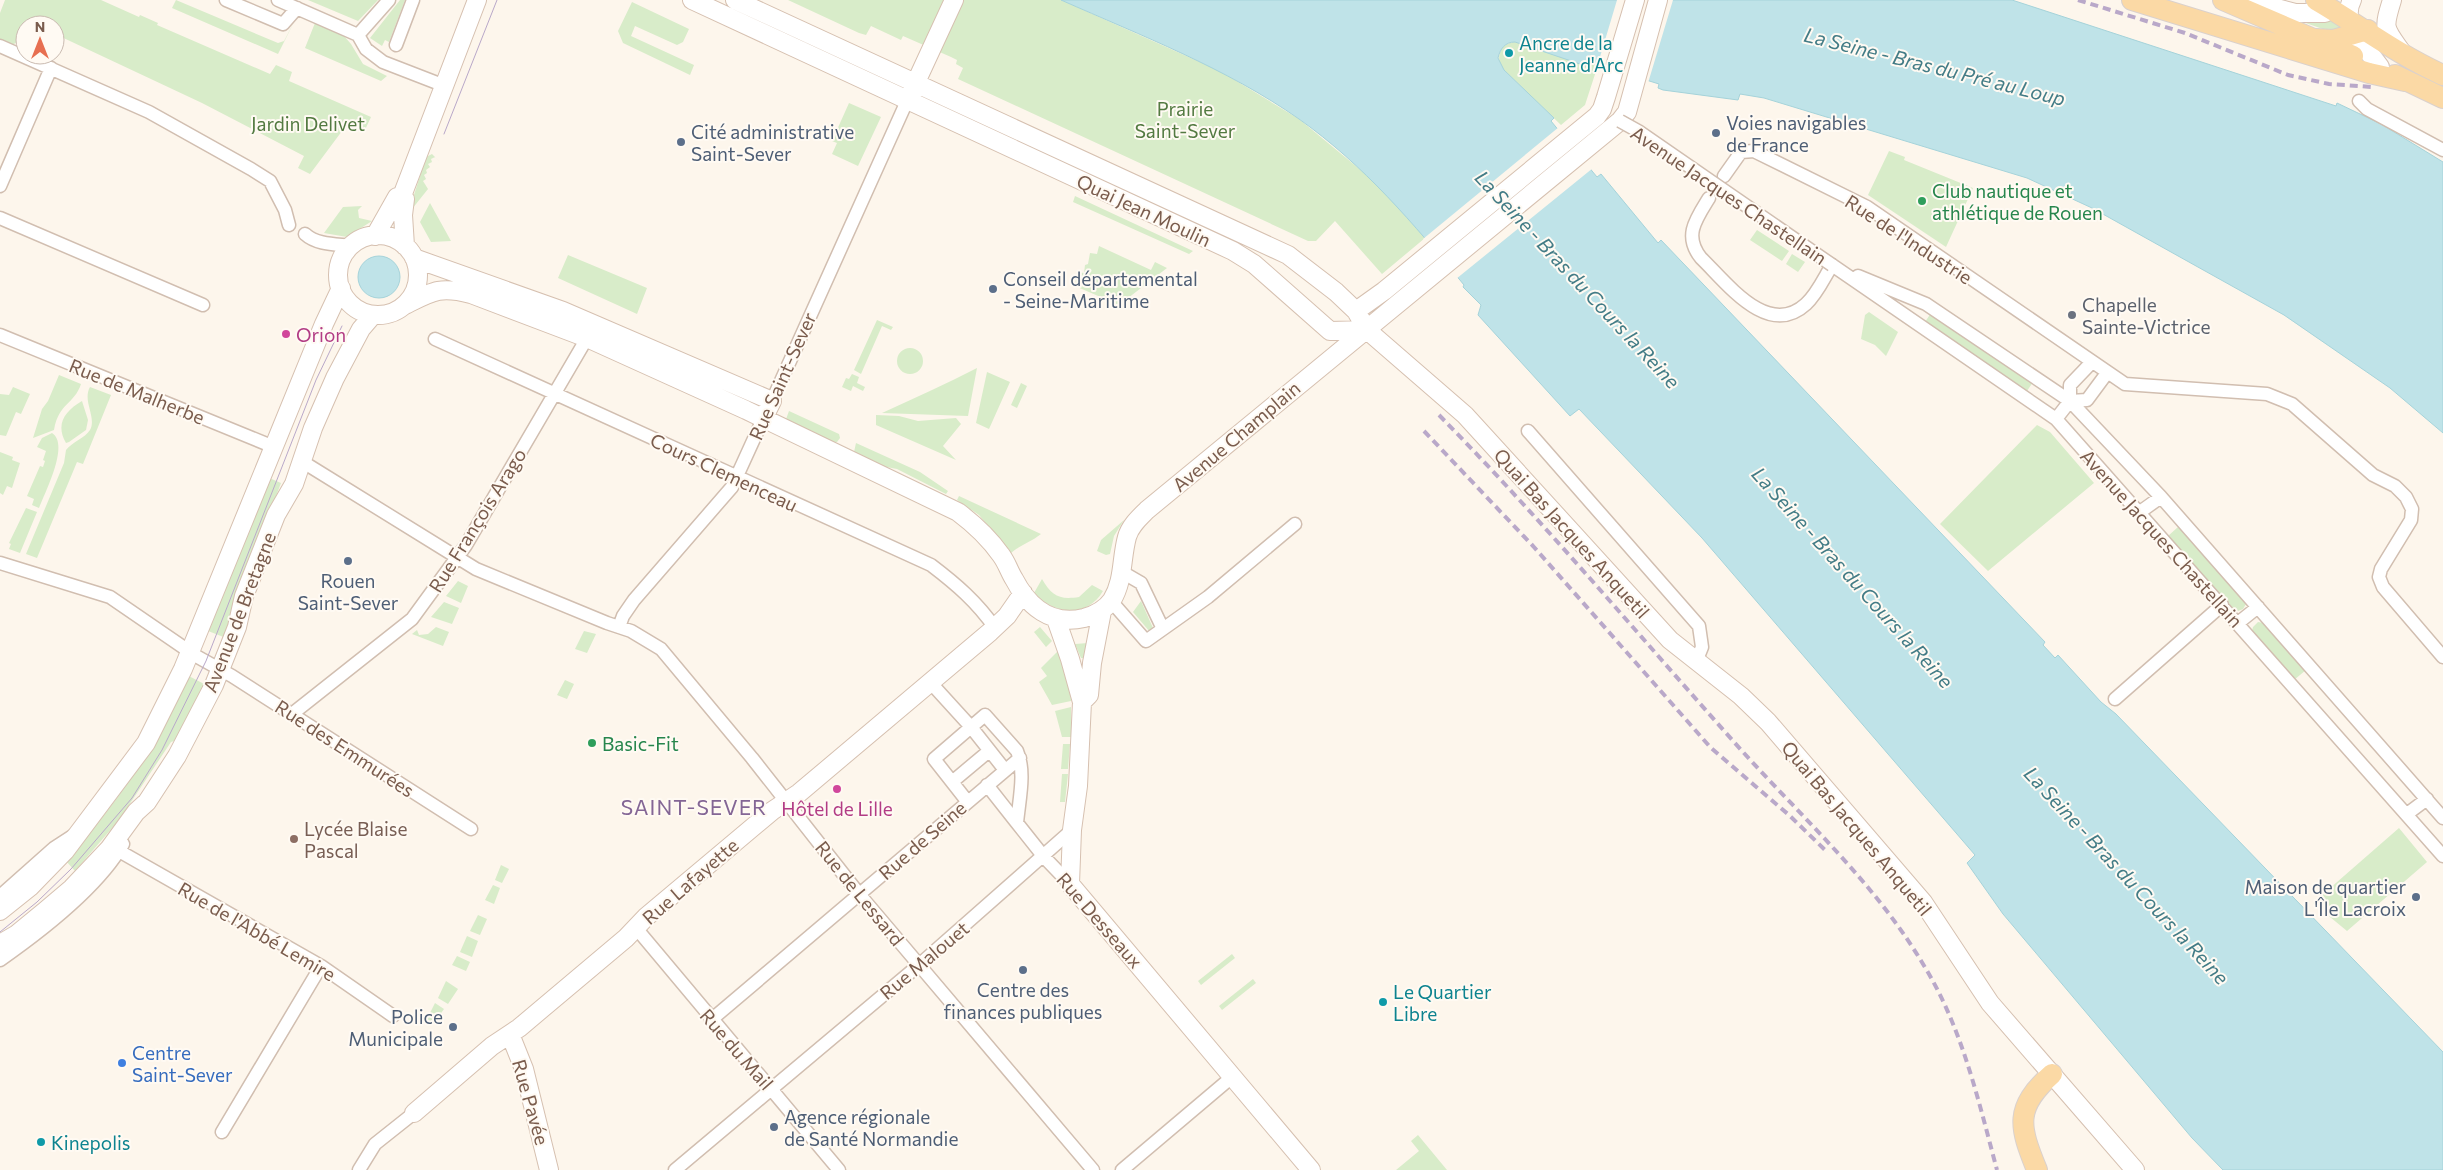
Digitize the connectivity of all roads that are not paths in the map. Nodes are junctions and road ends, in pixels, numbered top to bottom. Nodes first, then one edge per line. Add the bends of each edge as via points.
1 (226, 0) edge
2 (278, 0) edge
3 (390, 0) edge
4 (413, 0) edge
5 (477, 0) edge
6 (692, 0) edge
7 (735, 0) edge
8 (954, 0) edge
9 (1635, 0) edge
10 (1658, 0) edge
11 (2132, 0) edge
12 (2223, 0) edge
13 (2248, 0) edge
14 (2392, 0) edge
15 (2321, 6) edge
16 (297, 8) junction
17 (2362, 22) edge
18 (358, 35) junction
19 (2312, 38) junction
20 (396, 45) dead end
21 (0, 46) edge
22 (2380, 67) junction
23 (51, 68) junction
24 (2443, 75) edge
25 (2405, 81) junction
26 (916, 84) junction
27 (446, 86) junction
28 (2443, 98) edge
29 (908, 101) junction
30 (2359, 101) dead end
31 (1602, 109) junction
32 (998, 121) junction
33 (1620, 121) junction
34 (990, 139) junction
35 (2443, 150) edge
36 (1724, 176) dead end
37 (0, 186) edge
38 (402, 196) junction
39 (1709, 198) dead end
40 (0, 218) edge
41 (288, 225) dead end
42 (376, 236) junction
43 (308, 237) dead end
44 (352, 246) junction
45 (410, 252) junction
46 (1288, 255) junction
47 (1834, 267) junction
48 (1268, 275) junction
49 (341, 288) junction
50 (203, 305) dead end
51 (405, 305) junction
52 (1356, 311) junction
53 (373, 315) junction
54 (1367, 330) junction
55 (0, 335) edge
56 (587, 338) junction
57 (435, 339) dead end
58 (2092, 362) junction
59 (2107, 373) junction
60 (555, 393) junction
61 (772, 401) junction
62 (2070, 401) junction
63 (764, 419) junction
64 (2056, 419) junction
65 (1528, 431) dead end
66 (274, 447) junction
67 (303, 462) junction
68 (736, 478) junction
69 (2160, 497) junction
70 (2140, 512) junction
71 (1295, 524) dead end
72 (457, 558) junction
73 (0, 563) edge
74 (1123, 564) junction
75 (1023, 593) junction
76 (2222, 605) junction
77 (1107, 606) junction
78 (2258, 607) junction
79 (1056, 620) junction
80 (2238, 623) junction
81 (619, 627) junction
82 (995, 628) junction
83 (1163, 629) junction
84 (190, 652) junction
85 (2443, 657) edge
86 (1696, 662) junction
87 (219, 669) junction
88 (930, 682) junction
89 (2115, 699) dead end
90 (1082, 702) junction
91 (292, 714) junction
92 (971, 727) junction
93 (989, 751) junction
94 (1020, 758) junction
95 (1004, 770) junction
96 (952, 782) junction
97 (987, 785) junction
98 (2426, 799) junction
99 (967, 801) junction
100 (147, 802) junction
101 (786, 802) junction
102 (2407, 814) junction
103 (2443, 818) edge
104 (1017, 823) junction
105 (471, 828) dead end
106 (82, 830) junction
107 (1072, 830) junction
108 (119, 850) junction
109 (2443, 856) edge
110 (1044, 857) junction
111 (1070, 884) junction
112 (859, 894) junction
113 (0, 896) edge
114 (0, 911) edge
115 (636, 928) junction
116 (0, 944) edge
117 (0, 960) edge
118 (920, 965) junction
119 (321, 966) junction
120 (393, 1016) dead end
121 (711, 1020) junction
122 (510, 1034) junction
123 (2052, 1074) junction
124 (1232, 1077) junction
125 (771, 1088) junction
126 (414, 1112) joint
127 (222, 1132) dead end
128 (680, 1169) edge
129 (359, 1170) edge
130 (549, 1170) edge
131 (839, 1170) edge
132 (1093, 1170) edge
133 (1122, 1170) edge
134 (1311, 1170) edge
135 (2037, 1170) edge
136 (2135, 1170) edge

1 - 16 street via 282,24
2 - 16 street
3 - 18 street
4 - 20 street
5 - 27 street
6 - 29 street, Quai Jean Moulin
7 - 26 street, Quai Jean Moulin
8 - 26 street
9 - 31 street
10 - 33 street via 1627,112
11 - 25 main road via 2369,74
12 - 19 main road
13 - 15 street via 2295,13
14 - 17 street
15 - 17 main road
16 - 18 street
17 - 19 main road via 2333,40
17 - 22 street
17 - 24 main road via 2405,56
18 - 27 street via 378,60
19 - 22 main road
21 - 23 street
22 - 25 main road
23 - 37 street
23 - 41 street via 149,112 270,181 285,210
25 - 28 main road
26 - 29 street
26 - 32 street, Quai Jean Moulin
27 - 38 street
29 - 34 street, Quai Jean Moulin
29 - 61 street, Rue Saint-Sever
30 - 35 street via 2367,109
31 - 33 street, Avenue Jacques Chastellain
31 - 52 street via 1581,131
32 - 34 street
32 - 46 street, Quai Jean Moulin
33 - 47 street, Avenue Jacques Chastellain, bridge
33 - 54 street, Avenue Champlain
34 - 48 street, Quai Jean Moulin via 1233,251
36 - 58 street, Rue de l'Industrie via 1741,152 1754,151 1858,203
38 - 42 street via 397,196
38 - 45 street via 405,199 403,214
39 - 47 street via 1692,227 1691,239 1695,250 1760,311 1780,315 1800,308 1810,300
40 - 50 street
42 - 44 street
42 - 45 street via 390,237
43 - 44 street
44 - 49 street via 340,265
45 - 51 street via 418,284
45 - 61 street via 563,311
46 - 48 street
46 - 52 street, Quai Jean Moulin
47 - 62 street, Avenue Jacques Chastellain via 1926,304
47 - 64 street, Avenue Jacques Chastellain
48 - 54 street, Quai Jean Moulin via 1330,331
49 - 53 street via 356,308
49 - 66 street, Avenue de Bretagne
51 - 53 street via 388,314
51 - 56 street via 434,290 455,290 499,303
52 - 54 street, Quai Jean Moulin
53 - 67 street, Avenue de Bretagne via 361,329 335,378
54 - 74 street, Avenue Champlain via 1147,510 1127,537
54 - 86 street, Quai Bas Jacques Anquetil via 1479,431 1639,608
55 - 66 street, Rue de Malherbe
56 - 60 street, Rue François Arago
56 - 63 street
57 - 60 street, Cours Clemenceau
58 - 59 street, Rue de l'Industrie
58 - 62 street via 2070,385
59 - 62 street via 2087,400
59 - 85 street, Rue de l'Industrie via 2124,384 2267,394 2286,399 2374,475 2395,486 2412,509 2411,520 2380,569 2379,577 2383,587
60 - 68 street, Cours Clemenceau
60 - 72 street, Rue François Arago
61 - 63 street, Rue Saint-Sever
62 - 64 street
62 - 69 street, Avenue Jacques Chastellain
63 - 68 street, Rue Saint-Sever
63 - 75 street via 958,512 985,535 1006,562
64 - 70 street, Avenue Jacques Chastellain
65 - 86 street, Quai Bas Jacques Anquetil via 1699,626 1702,647
66 - 84 street, Avenue de Bretagne
67 - 72 street, Rue de Lessard
67 - 87 street, Avenue de Bretagne via 276,515
68 - 81 street, Rue Saint-Sever via 732,487 634,600
68 - 82 street, Cours Clemenceau via 931,566 978,605
69 - 70 street
69 - 78 street, Avenue Jacques Chastellain
70 - 76 street, Avenue Jacques Chastellain
71 - 83 street via 1208,597
72 - 81 street, Rue de Lessard via 476,569
72 - 91 street, Rue François Arago via 412,619
73 - 84 street via 110,597
74 - 77 street, Avenue Champlain
74 - 83 street via 1141,583
75 - 79 street via 1037,609
75 - 82 street, Rue Lafayette
76 - 80 street, Avenue Jacques Chastellain
76 - 89 street
77 - 79 street via 1077,620
77 - 83 street via 1146,641
77 - 90 street via 1092,663 1089,695
78 - 80 street
78 - 98 street, Avenue Jacques Chastellain
79 - 90 street
80 - 102 street, Avenue Jacques Chastellain
81 - 101 street, Rue de Lessard via 661,649
82 - 88 street, Rue Lafayette
84 - 87 street, Rue des Emmurées
84 - 106 street, Avenue de Bretagne via 146,743
86 - 123 street, Quai Bas Jacques Anquetil via 1741,696 1768,722 1917,894 1990,1003
87 - 91 street, Rue des Emmurées
87 - 100 street, Avenue de Bretagne via 177,756
88 - 92 street
88 - 101 street, Rue Lafayette
90 - 107 street via 1078,786
91 - 105 street, Rue des Emmurées
92 - 93 street
92 - 94 street via 985,715
92 - 96 street via 934,759
93 - 95 street
93 - 96 street
94 - 95 street, Rue de Seine
94 - 104 street
95 - 97 street, Rue de Seine
96 - 99 street
97 - 99 street, Rue de Seine
97 - 104 street, Rue Desseaux
98 - 102 street
98 - 103 street, Avenue Jacques Chastellain
99 - 112 street, Rue de Seine
100 - 108 street
100 - 116 street, Avenue de Bretagne via 72,888
101 - 112 street, Rue de Lessard
101 - 115 street, Rue Lafayette
102 - 109 street, Avenue Jacques Chastellain
104 - 110 street, Rue Desseaux
106 - 113 street via 54,848
106 - 114 street, Avenue de Bretagne via 30,887
107 - 110 street, Rue Malouet
107 - 111 street
108 - 117 street via 103,872 68,905
108 - 119 street, Rue de l'Abbé Lemire
110 - 111 street, Rue Desseaux
110 - 118 street, Rue Malouet
111 - 124 street, Rue Desseaux
112 - 118 street, Rue de Lessard
112 - 121 street, Rue de Seine
115 - 121 street, Rue du Mail
115 - 122 street, Rue Lafayette
118 - 125 street, Rue Malouet
118 - 132 street, Rue de Lessard
119 - 120 street, Rue de l'Abbé Lemire
119 - 127 street
121 - 125 street, Rue du Mail
122 - 126 street, Rue Lafayette
122 - 130 street, Rue Pavée via 524,1069
123 - 135 main road via 2034,1090 2024,1115 2024,1138
123 - 136 street, Quai Bas Jacques Anquetil
124 - 133 street
124 - 134 street, Rue Desseaux
125 - 128 street, Rue Malouet
125 - 131 street, Rue du Mail
126 - 129 street, Rue Lafayette via 375,1144

